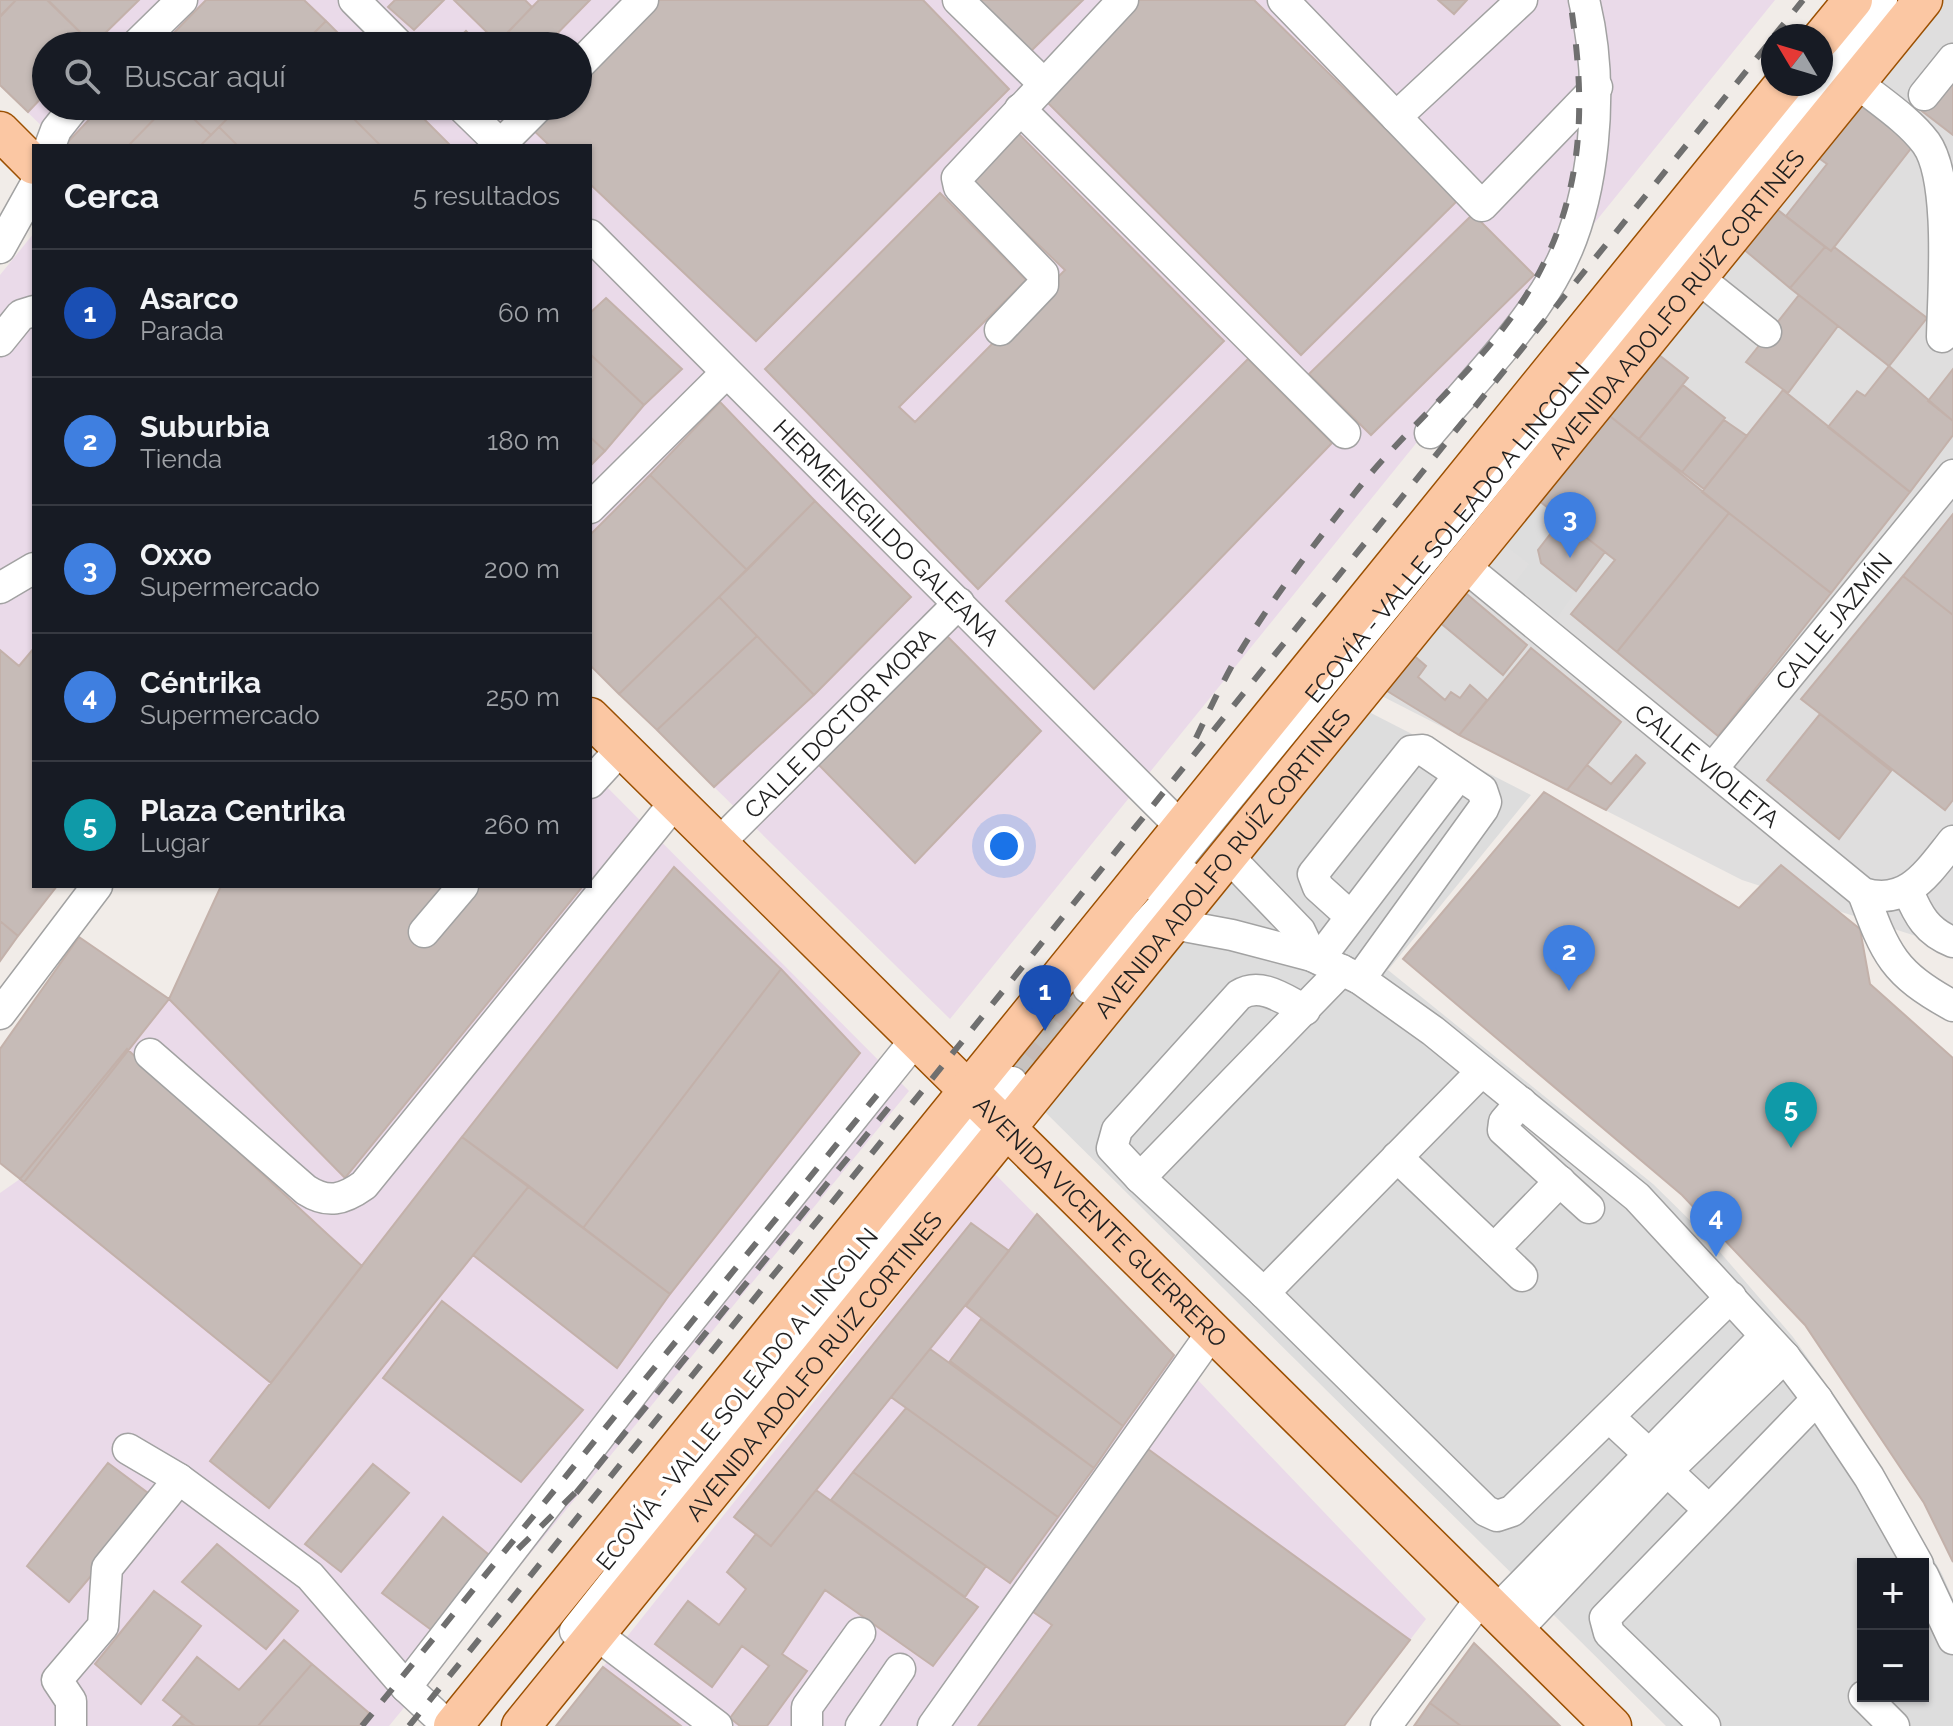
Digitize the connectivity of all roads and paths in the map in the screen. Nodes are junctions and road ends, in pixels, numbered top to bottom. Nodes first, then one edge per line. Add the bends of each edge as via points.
1 (182, 0) edge
2 (354, 0) edge
3 (643, 0) edge
4 (958, 0) edge
5 (1123, 0) edge
6 (1283, 0) edge
7 (1522, 0) edge
8 (1584, 0) edge
9 (1853, 0) edge
10 (1882, 0) edge
11 (1900, 0) edge
12 (1923, 0) edge
13 (1833, 24) edge
14 (149, 32) edge
15 (386, 32) edge
16 (592, 52) edge
17 (1953, 59) edge
18 (1833, 66) edge
19 (1833, 70) edge
20 (1833, 74) edge
21 (1044, 84) junction
22 (1597, 87) junction
23 (1833, 95) edge
24 (1924, 95) dead end
25 (1809, 96) edge
26 (1810, 96) edge
27 (1811, 96) edge
28 (1020, 109) junction
29 (1396, 117) junction
30 (64, 120) edge
31 (475, 120) edge
32 (526, 120) edge
33 (0, 131) edge
34 (51, 144) edge
35 (499, 144) edge
36 (503, 144) edge
37 (32, 163) edge
38 (32, 191) edge
39 (592, 237) edge
40 (0, 248) edge
41 (1697, 277) junction
42 (32, 312) edge
43 (1000, 330) dead end
44 (1766, 332) dead end
45 (1942, 337) dead end
46 (0, 341) edge
47 (726, 373) junction
48 (1345, 433) dead end
49 (1430, 433) dead end
50 (1953, 475) edge
51 (592, 506) edge
52 (1463, 565) junction
53 (32, 569) edge
54 (0, 588) edge
55 (959, 603) junction
56 (600, 732) edge
57 (1713, 768) junction
58 (592, 773) edge
59 (1459, 775) junction
60 (676, 801) junction
61 (1183, 829) junction
62 (1953, 841) edge
63 (719, 843) junction
64 (1228, 856) junction
65 (600, 873) edge
66 (95, 888) edge
67 (461, 888) edge
68 (589, 888) edge
69 (1908, 891) junction
70 (1863, 893) junction
71 (1349, 915) junction
72 (1173, 924) junction
73 (424, 932) dead end
74 (1953, 942) edge
75 (1333, 966) junction
76 (1081, 983) tunnel mouth
77 (1953, 1006) edge
78 (1305, 1010) junction
79 (0, 1014) edge
80 (916, 1039) junction
81 (150, 1054) dead end
82 (1482, 1071) junction
83 (992, 1097) junction
84 (1521, 1102) junction
85 (1397, 1157) junction
86 (1140, 1178) junction
87 (1560, 1181) junction
88 (1589, 1208) dead end
89 (1494, 1249) junction
90 (1522, 1276) dead end
91 (1264, 1293) junction
92 (1731, 1297) junction
93 (1213, 1331) junction
94 (1775, 1347) junction
95 (1817, 1399) junction
96 (1609, 1417) junction
97 (128, 1449) dead end
98 (1658, 1463) junction
99 (179, 1479) junction
100 (1709, 1510) junction
101 (1915, 1558) edge
102 (1929, 1588) edge
103 (1498, 1612) junction
104 (860, 1633) dead end
105 (596, 1634) junction
106 (1953, 1639) edge
107 (900, 1669) dead end
108 (406, 1687) junction
109 (1870, 1702) edge
110 (1609, 1725) edge
111 (71, 1726) edge
112 (450, 1726) edge
113 (473, 1726) edge
114 (499, 1726) edge
115 (521, 1726) edge
116 (717, 1726) edge
117 (807, 1726) edge
118 (861, 1726) edge
119 (933, 1726) edge
120 (1386, 1726) edge
121 (1705, 1726) edge
122 (1894, 1726) edge

1 - 14 street
2 - 15 street
3 - 16 street
4 - 21 street
5 - 21 street
6 - 29 street
7 - 29 street
8 - 22 street
9 - 13 main road
10 - 18 street, ECOVÍA - VALLE SOLEADO A LINCOLN
11 - 19 street
12 - 20 main road, AVENIDA ADOLFO RUÍZ CORTINES
17 - 24 street
21 - 28 street
22 - 29 street via 1482,206
22 - 49 street via 1580,204 1558,269 1534,307
23 - 45 street via 1926,143 1937,168 1944,245
25 - 61 main road, AVENIDA ADOLFO RUÍZ CORTINES
26 - 76 street, ECOVÍA - VALLE SOLEADO A LINCOLN
27 - 41 main road, AVENIDA ADOLFO RUÍZ CORTINES
28 - 43 street via 957,178 959,187 1043,274 1043,285
28 - 48 street
30 - 34 street
31 - 35 street
32 - 36 street
33 - 37 main road
38 - 40 street
39 - 47 street, HERMENEGILDO GALEANA
41 - 44 street
41 - 52 main road, AVENIDA ADOLFO RUÍZ CORTINES
42 - 46 street via 21,315
47 - 51 street
47 - 55 street, HERMENEGILDO GALEANA
50 - 57 street, CALLE JAZMÍN
52 - 57 street, CALLE VIOLETA
52 - 64 main road, AVENIDA ADOLFO RUÍZ CORTINES
53 - 54 street
55 - 61 street, HERMENEGILDO GALEANA
55 - 63 street, CALLE DOCTOR MORA
56 - 58 street
56 - 60 main road, AVENIDA VICENTE GUERRERO
57 - 70 street, CALLE VIOLETA
59 - 71 street
59 - 71 street via 1415,748 1316,869 1318,887
59 - 75 street via 1482,790 1483,809
60 - 63 main road, AVENIDA VICENTE GUERRERO
60 - 65 street
61 - 83 main road, AVENIDA ADOLFO RUÍZ CORTINES
62 - 69 street
63 - 80 main road, AVENIDA VICENTE GUERRERO
64 - 72 main road, AVENIDA ADOLFO RUÍZ CORTINES
64 - 75 street
66 - 79 street
67 - 73 street
68 - 81 street via 364,1185 348,1196 318,1198 306,1190
69 - 70 street via 1892,898
69 - 74 street via 1924,923
70 - 77 street via 1884,951 1910,979
71 - 75 street
72 - 75 street via 1232,935
72 - 83 main road, AVENIDA ADOLFO RUÍZ CORTINES
75 - 78 street
75 - 82 street via 1392,1000
78 - 86 street
78 - 86 street via 1262,989 1239,995 1117,1130 1112,1148
80 - 83 main road, AVENIDA VICENTE GUERRERO
80 - 108 street via 666,1350
82 - 84 street
82 - 85 street
83 - 93 main road, AVENIDA VICENTE GUERRERO
83 - 105 main road, AVENIDA ADOLFO RUÍZ CORTINES
83 - 112 main road, AVENIDA ADOLFO RUÍZ CORTINES
83 - 113 street, ECOVÍA - VALLE SOLEADO A LINCOLN
83 - 114 street
84 - 87 street via 1503,1130
84 - 92 street via 1637,1197
85 - 89 street
85 - 91 street
86 - 91 street
87 - 88 street
87 - 89 street
89 - 90 street
91 - 96 street via 1493,1515 1512,1511
92 - 94 street
92 - 96 street
93 - 103 main road, AVENIDA VICENTE GUERRERO
93 - 119 street
94 - 95 street
94 - 98 street
95 - 100 street
95 - 101 street
96 - 98 street
97 - 99 street
98 - 100 street
98 - 103 street
99 - 108 street via 310,1576
99 - 111 street via 107,1568 103,1626 57,1680 71,1701
100 - 121 street via 1610,1610 1605,1625
102 - 106 street
103 - 110 main road, AVENIDA VICENTE GUERRERO
103 - 120 street
104 - 117 street via 807,1707
105 - 115 main road, AVENIDA ADOLFO RUÍZ CORTINES
105 - 116 street
107 - 118 street
108 - 112 street
109 - 122 street

